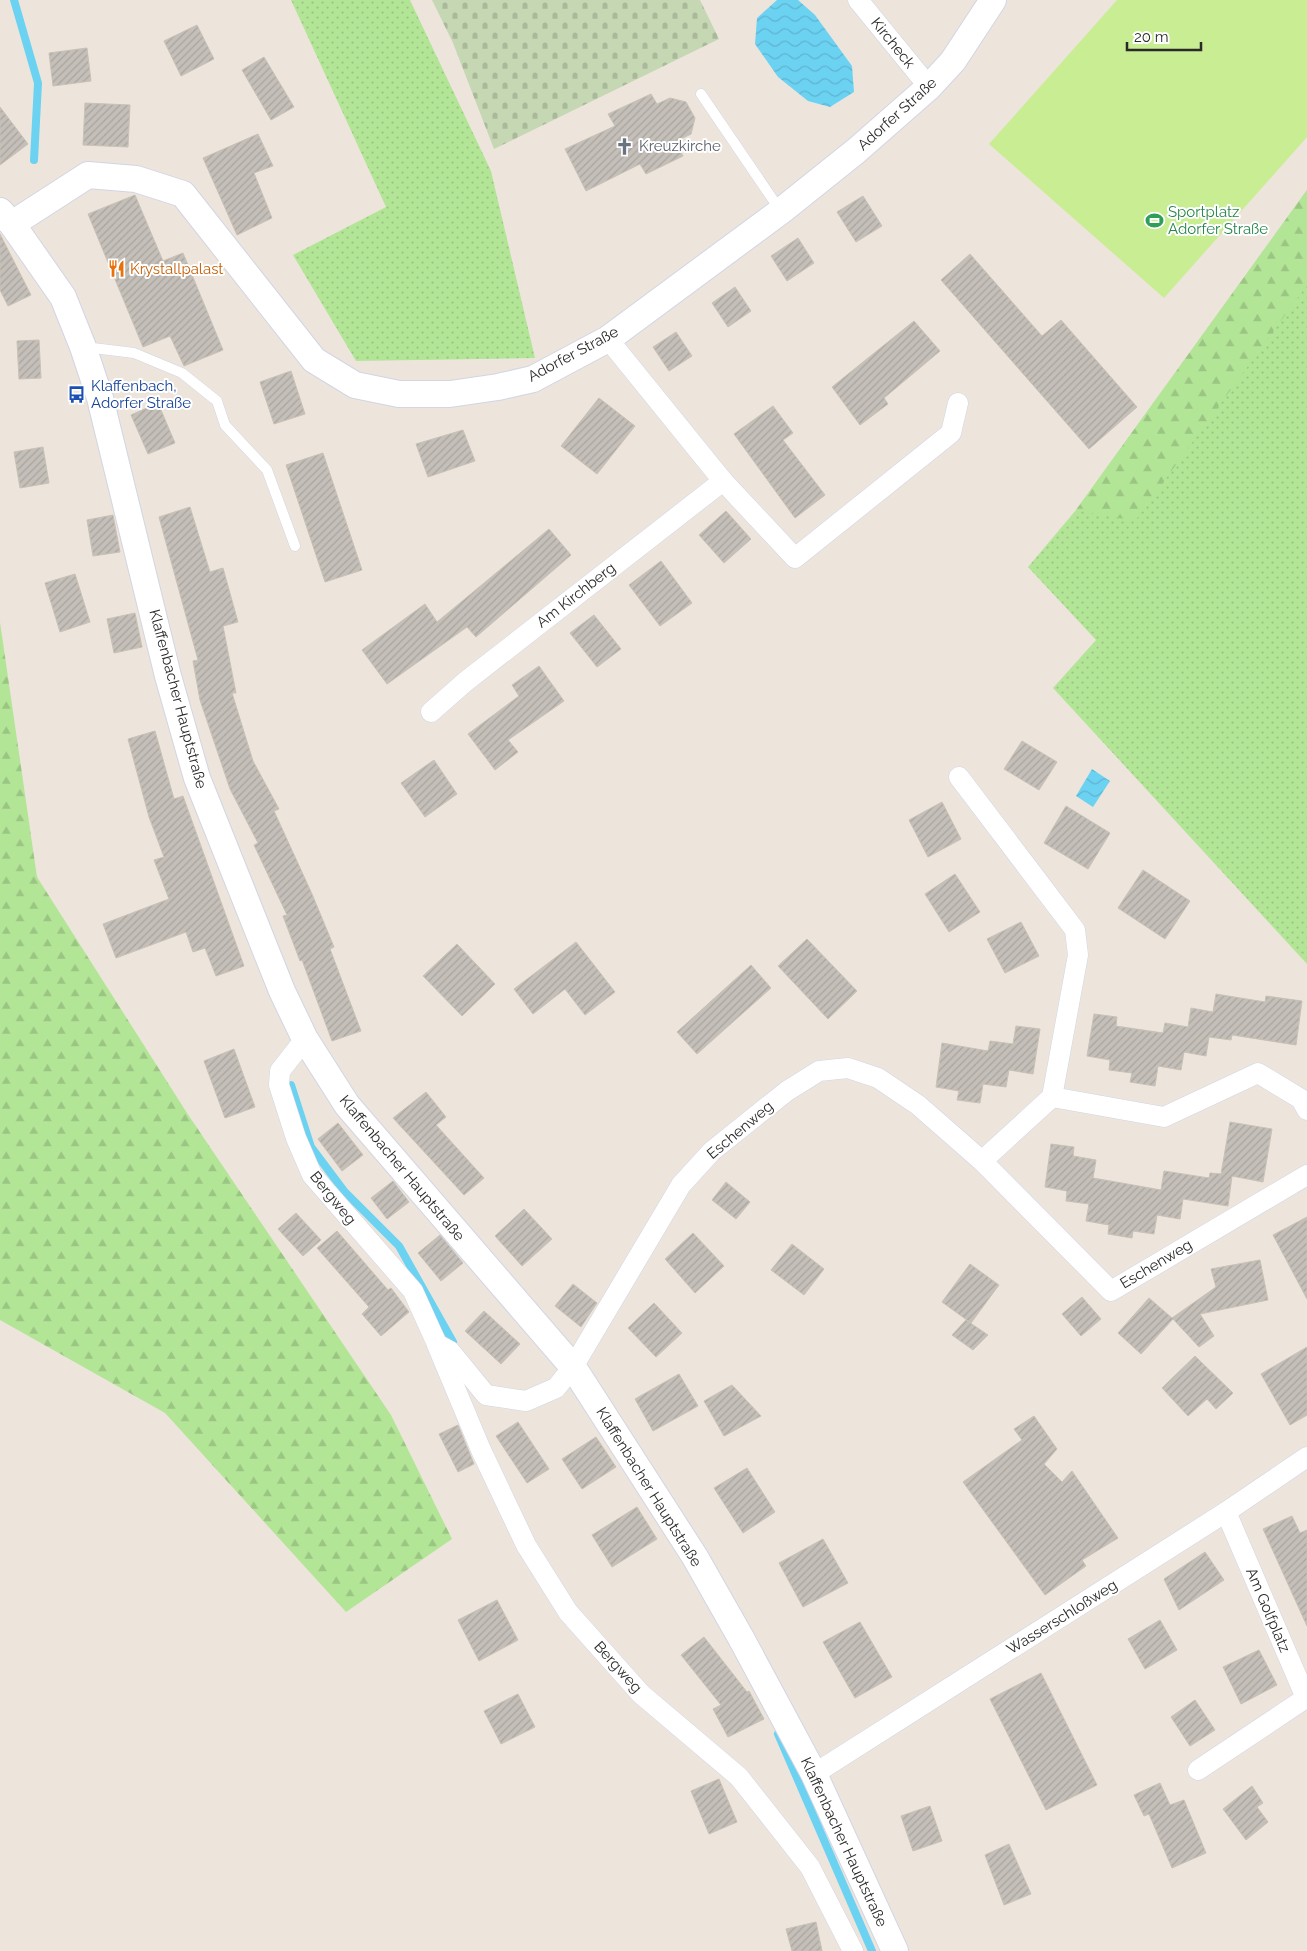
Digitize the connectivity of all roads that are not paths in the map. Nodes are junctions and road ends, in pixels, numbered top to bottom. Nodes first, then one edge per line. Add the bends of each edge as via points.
1 (858, 0) edge
2 (993, 0) edge
3 (929, 87) junction
4 (700, 94) dead end
5 (781, 211) junction
6 (6, 218) edge
7 (608, 339) junction
8 (83, 347) junction
9 (958, 403) dead end
10 (723, 481) junction
11 (295, 546) dead end
12 (431, 712) dead end
13 (959, 777) dead end
14 (305, 1039) junction
15 (1052, 1097) junction
16 (1307, 1110) edge
17 (982, 1161) junction
18 (1307, 1175) edge
19 (437, 1344) junction
20 (573, 1367) junction
21 (1307, 1457) edge
22 (1226, 1512) junction
23 (1198, 1770) dead end
24 (814, 1774) junction
25 (853, 1951) edge
26 (895, 1951) edge

1 - 3 street, Kircheck
2 - 3 street, Adorfer Straße via 953,60
3 - 5 street, Adorfer Straße via 856,152
4 - 5 lane
5 - 7 street, Adorfer Straße
6 - 7 street, Adorfer Straße via 88,175 136,179 184,194 314,360 355,385 399,394 450,394 533,379
6 - 8 street, Klaffenbacher Hauptstraße via 63,297
7 - 10 street
8 - 11 lane via 134,353 182,373 217,401 225,425 267,470
8 - 14 street, Klaffenbacher Hauptstraße via 100,398 168,676 197,778 282,991
9 - 10 street via 952,433 795,558
10 - 12 street, Am Kirchberg via 464,682
13 - 15 street via 1075,930 1078,955
14 - 19 street, Bergweg via 280,1071 279,1085 312,1175 413,1292
14 - 20 street, Klaffenbacher Hauptstraße via 347,1104
15 - 16 street via 1164,1117 1258,1073 1301,1099
15 - 17 street
17 - 18 street, Eschenweg via 1111,1291
17 - 20 street, Eschenweg via 918,1105 878,1078 848,1068 819,1071 787,1091 712,1151 681,1185
19 - 20 street, Bergweg via 450,1351 486,1395 526,1401 556,1388
19 - 25 street, Bergweg via 526,1545 568,1612 641,1694 739,1777 810,1867
20 - 24 street, Klaffenbacher Hauptstraße via 695,1557
21 - 22 street, Wasserschloßweg
22 - 23 street, Am Golfplatz via 1306,1698
22 - 24 street, Wasserschloßweg
24 - 26 street, Klaffenbacher Hauptstraße

